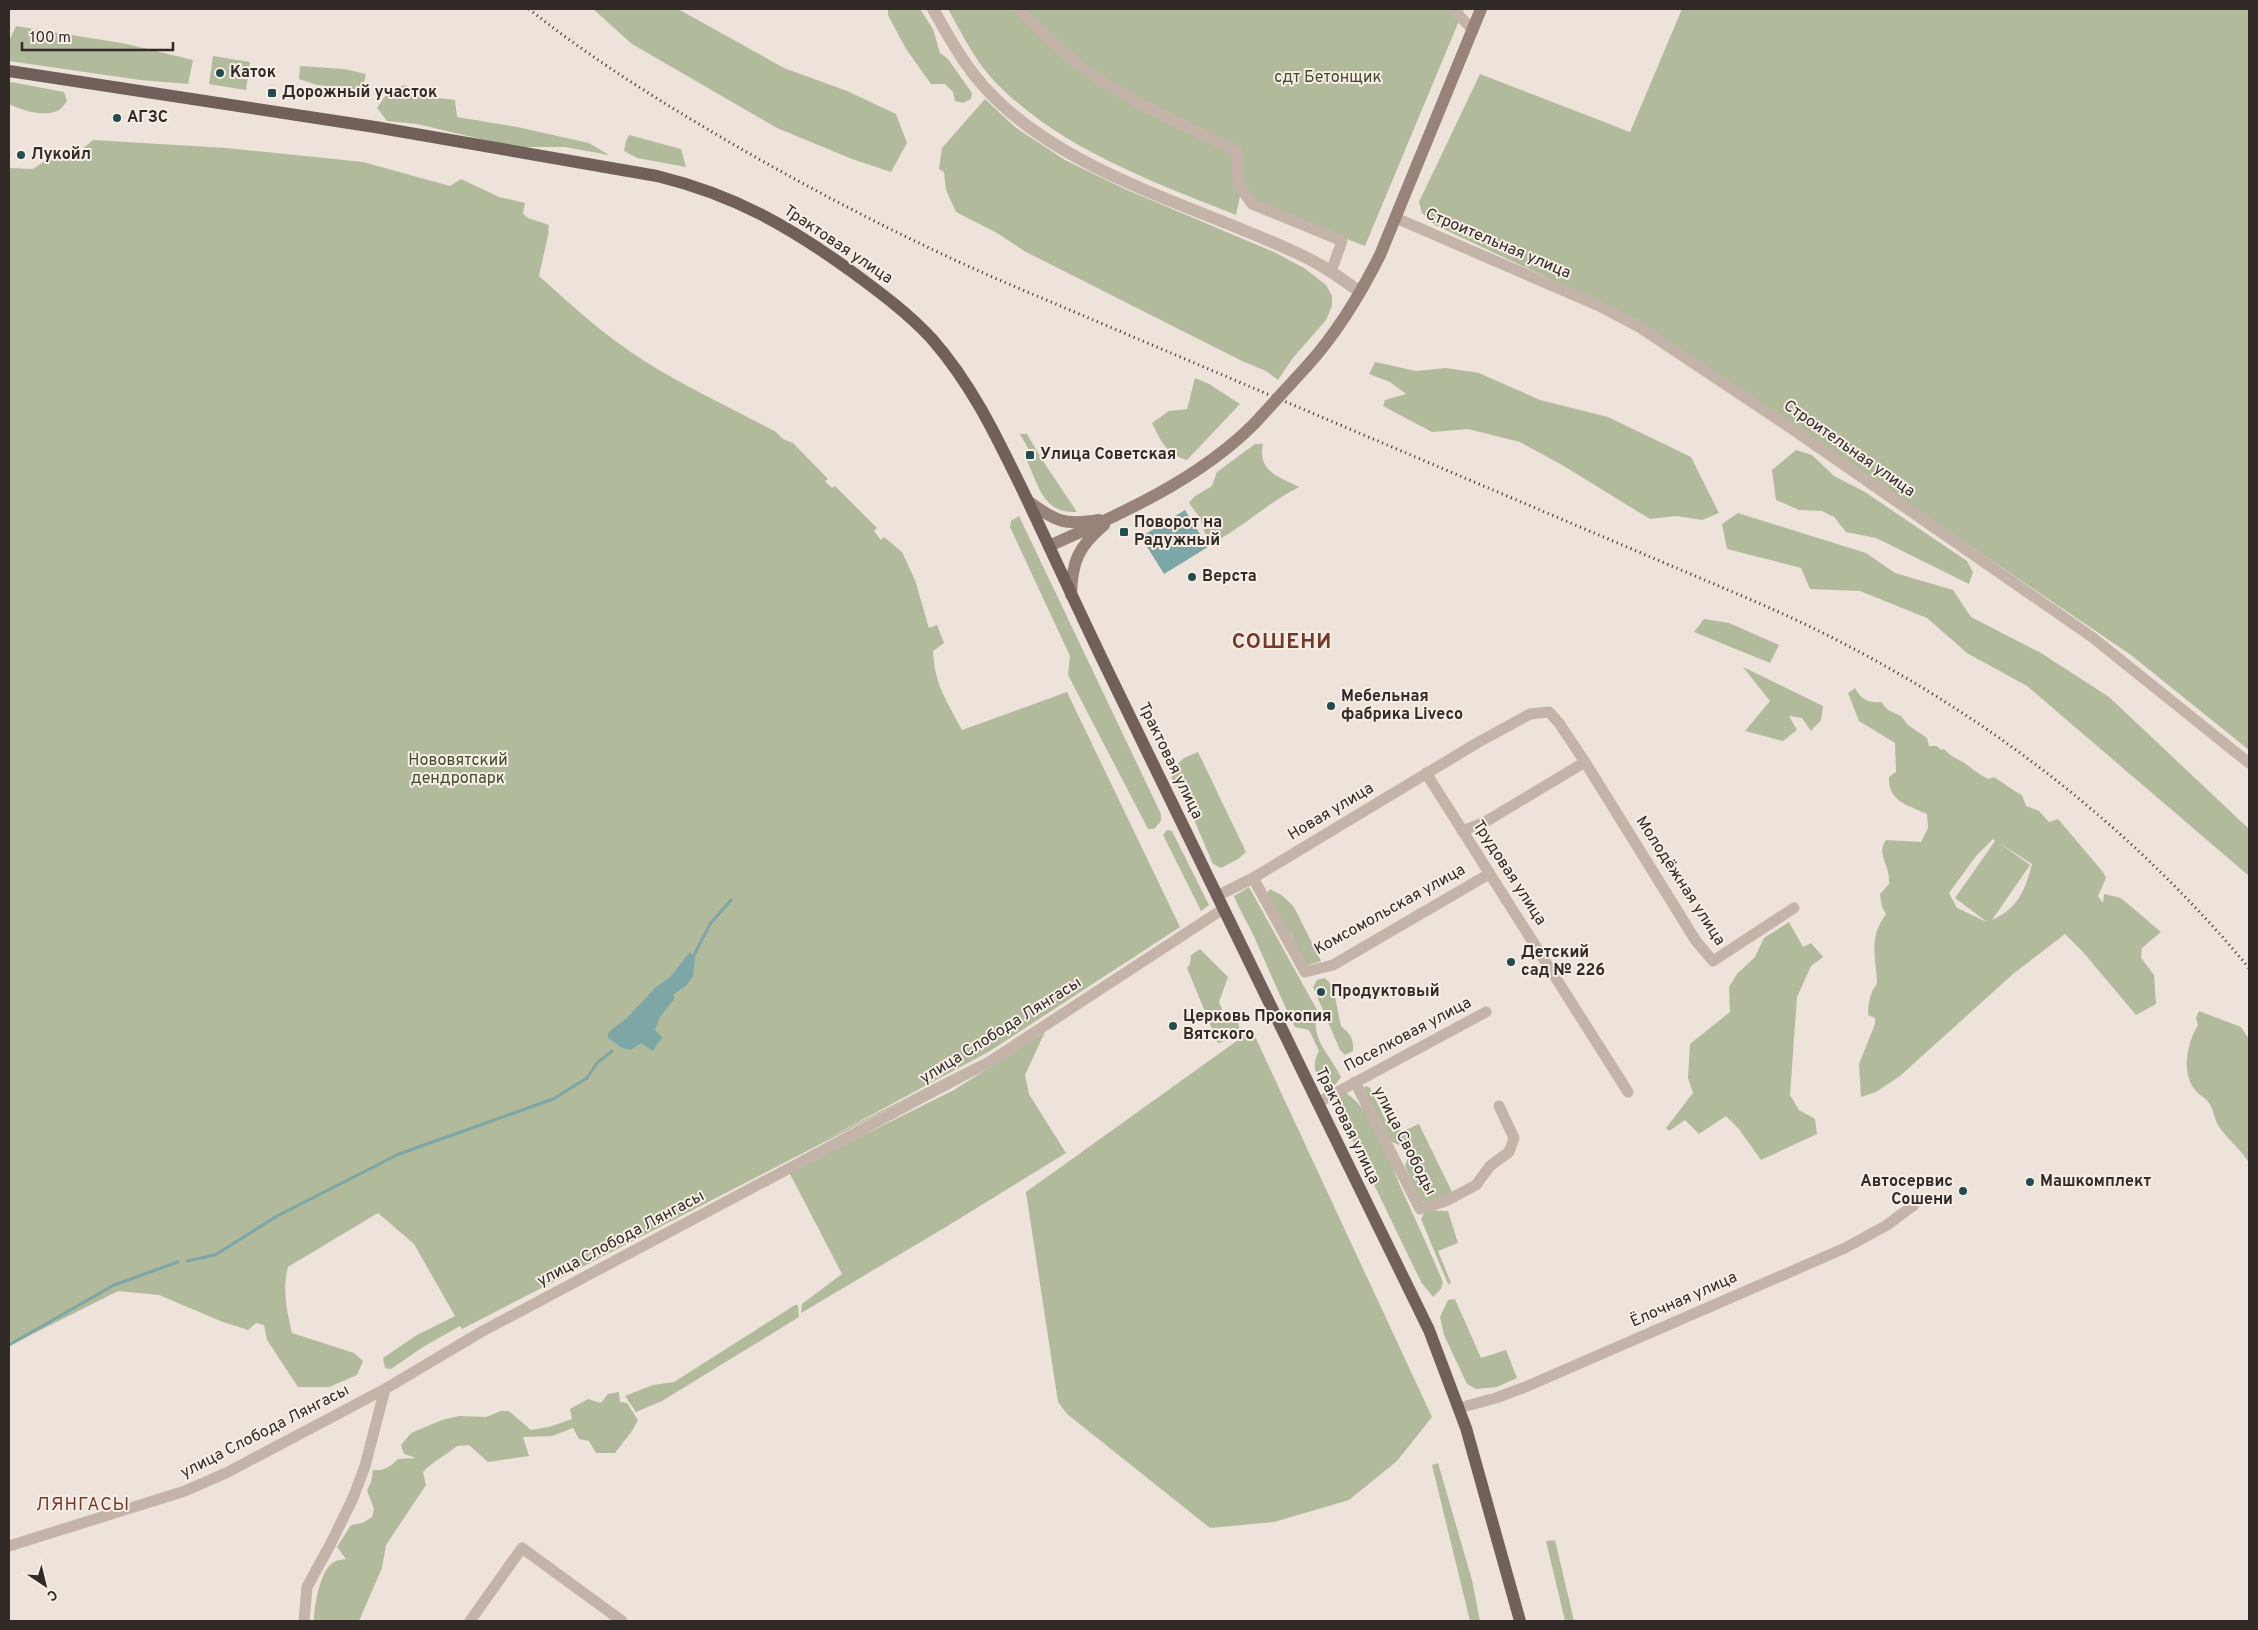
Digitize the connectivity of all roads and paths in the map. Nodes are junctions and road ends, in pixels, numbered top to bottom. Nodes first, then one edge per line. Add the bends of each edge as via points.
1 (933, 9) edge
2 (1019, 9) edge
3 (1453, 9) edge
4 (1481, 9) edge
5 (1472, 30) junction
6 (9, 71) edge
7 (1396, 218) junction
8 (1331, 272) junction
9 (1360, 292) junction
10 (1028, 501) junction
11 (1116, 516) junction
12 (1049, 546) junction
13 (1071, 595) junction
14 (1585, 762) junction
15 (2249, 763) edge
16 (1426, 773) junction
17 (1462, 831) junction
18 (1489, 874) junction
19 (1253, 878) junction
20 (1217, 896) junction
21 (1794, 908) dead end
22 (1223, 909) junction
23 (1486, 1012) dead end
24 (1355, 1082) junction
25 (1628, 1092) dead end
26 (1319, 1102) junction
27 (1499, 1106) dead end
28 (1914, 1205) dead end
29 (385, 1389) junction
30 (1459, 1408) junction
31 (9, 1546) edge
32 (304, 1621) edge
33 (470, 1621) edge
34 (622, 1621) edge
35 (1520, 1621) edge

1 - 8 street via 976,77 1007,109 1039,133 1102,171 1305,256
2 - 8 street via 1045,37 1102,81 1237,151 1238,184 1252,204 1342,242
3 - 5 street
4 - 5 main road
5 - 7 main road
6 - 10 main road, Трактовая улица via 369,126 696,185 773,219 814,244 904,311 932,339 979,402
7 - 9 main road
7 - 15 street, Строительная улица via 1599,306 1669,346 2092,636
8 - 9 street
9 - 11 main road, bridge via 1328,343 1254,424 1175,484
10 - 11 main road via 1051,518 1066,522
10 - 12 main road, Трактовая улица
11 - 12 main road
11 - 13 main road via 1077,553
12 - 13 main road, Трактовая улица
13 - 20 main road, Трактовая улица
14 - 16 street, Молодёжная улица via 1560,723 1548,712 1530,714
14 - 17 street via 1485,822
14 - 21 street, Молодёжная улица via 1696,941 1713,961
16 - 17 street, Трудовая улица
16 - 19 street, Новая улица
17 - 18 street, Трудовая улица
18 - 19 street, Комсомольская улица via 1333,964 1305,972
18 - 25 street, Трудовая улица
19 - 20 street, Новая улица
20 - 22 main road, Трактовая улица
22 - 26 main road, Трактовая улица
22 - 29 street, улица Слобода Лянгасы via 989,1062 481,1332
23 - 24 street, Поселковая улица
24 - 26 street, Поселковая улица
24 - 27 street, улица Свободы via 1420,1208 1446,1201 1476,1185 1490,1166 1509,1152 1514,1138
26 - 30 main road, Трактовая улица via 1429,1330
28 - 30 street, Ёлочная улица via 1887,1224 1831,1254 1530,1385
29 - 31 street, улица Слобода Лянгасы via 226,1473 185,1491
29 - 32 street via 353,1498 307,1587
30 - 35 main road, Трактовая улица
33 - 34 street via 522,1548

